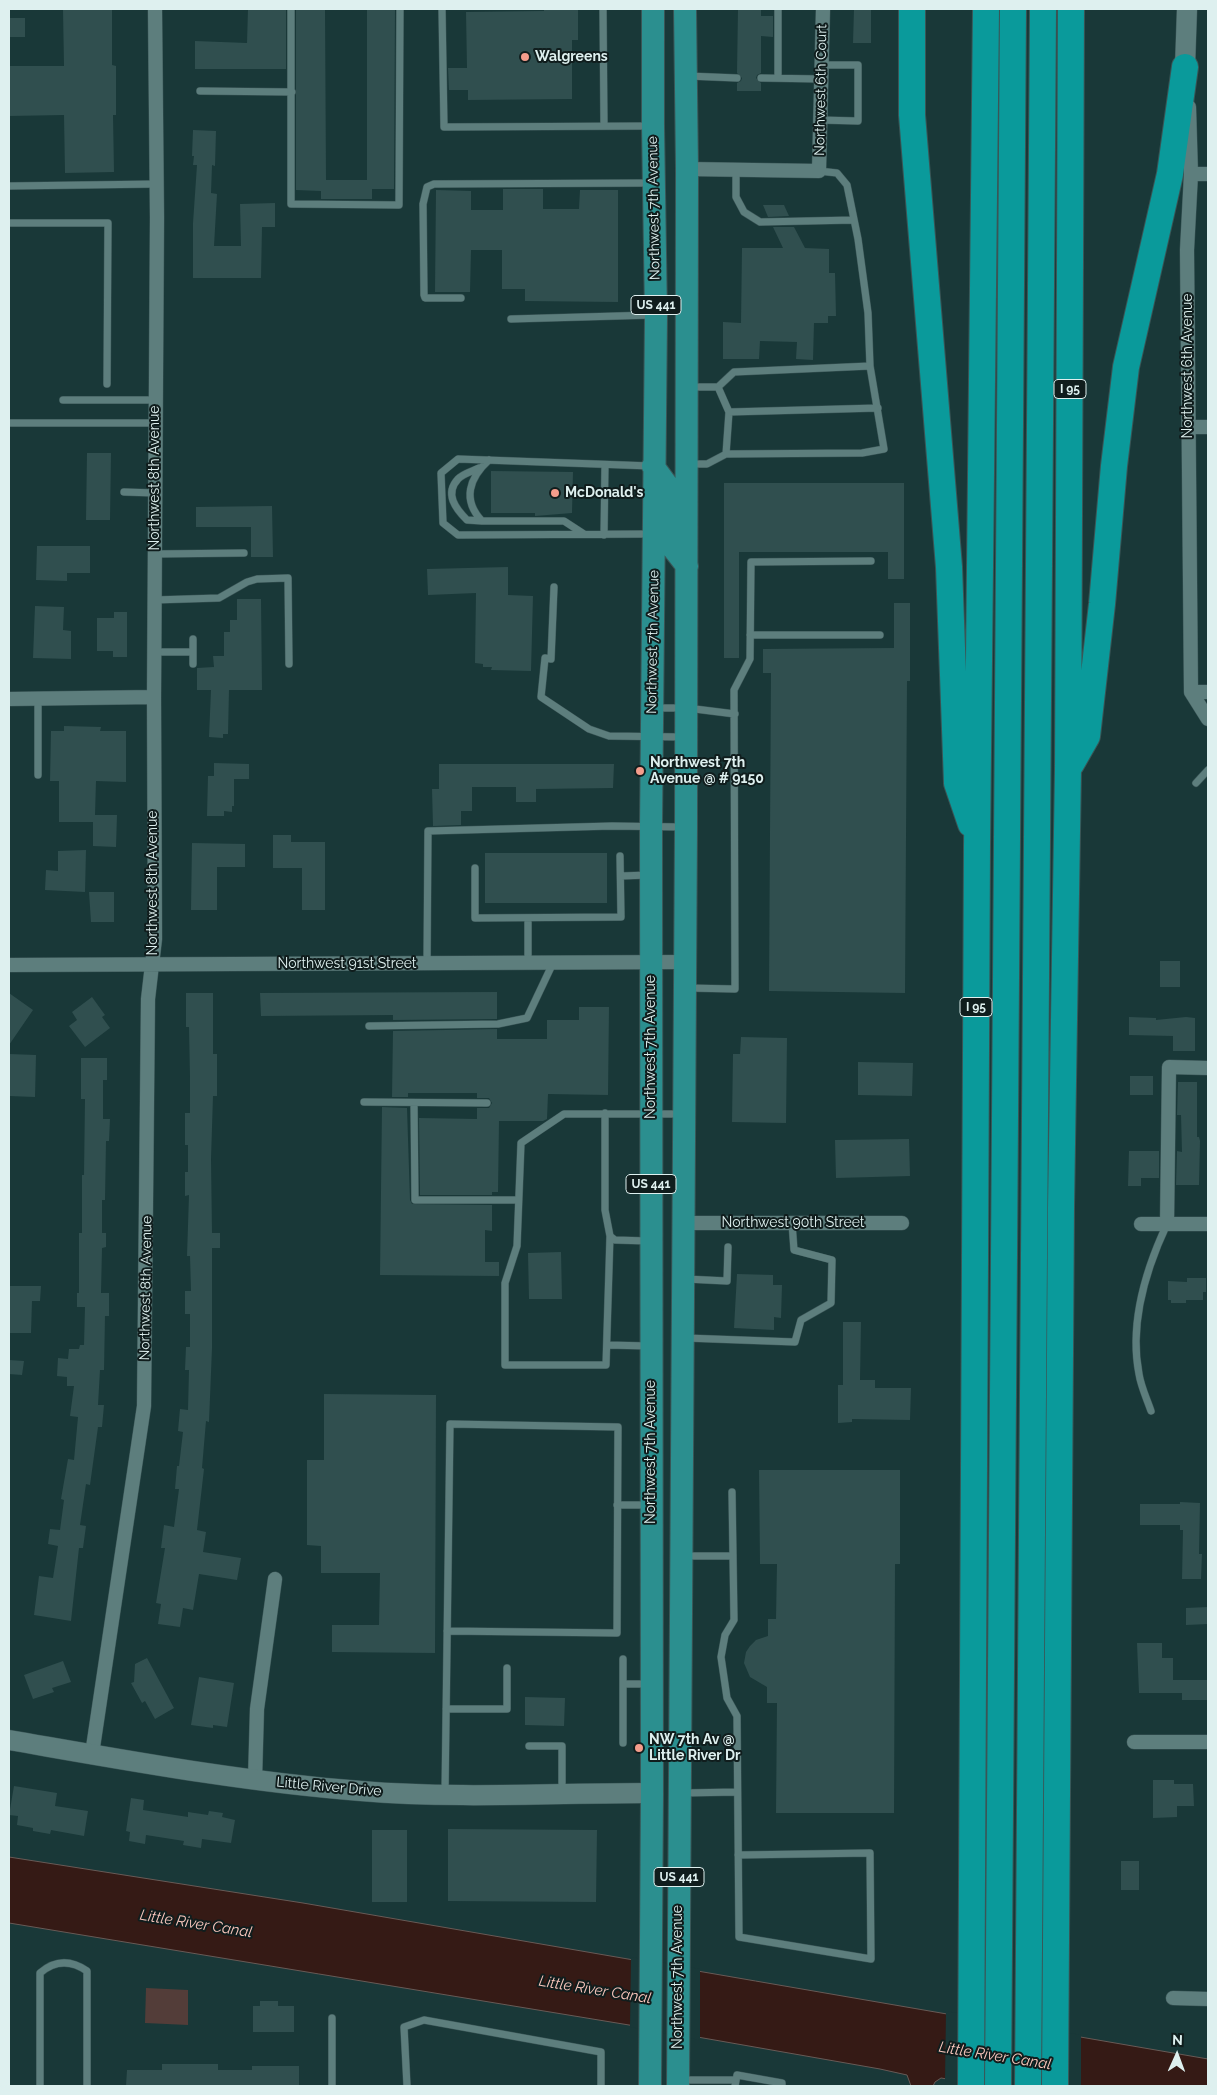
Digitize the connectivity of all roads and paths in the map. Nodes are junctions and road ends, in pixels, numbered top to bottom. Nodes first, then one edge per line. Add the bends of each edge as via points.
1 (155, 9) edge
2 (291, 9) edge
3 (400, 9) edge
4 (442, 9) edge
5 (603, 9) edge
6 (653, 9) edge
7 (685, 9) edge
8 (778, 9) edge
9 (823, 9) edge
10 (912, 9) edge
11 (986, 9) edge
12 (1013, 9) edge
13 (1043, 9) edge
14 (1070, 9) edge
15 (1187, 9) edge
16 (1185, 67) junction
17 (821, 72) junction
18 (685, 76) junction
19 (737, 78) dead end
20 (761, 78) dead end
21 (778, 78) junction
22 (200, 91) dead end
23 (292, 92) junction
24 (820, 120) junction
25 (604, 125) junction
26 (653, 126) junction
27 (687, 169) junction
28 (736, 170) junction
29 (819, 171) junction
30 (1191, 174) junction
31 (1208, 174) edge
32 (655, 183) junction
33 (157, 184) junction
34 (9, 186) edge
35 (854, 220) junction
36 (9, 223) edge
37 (655, 244) junction
38 (461, 298) dead end
39 (656, 315) junction
40 (511, 319) dead end
41 (870, 366) junction
42 (108, 384) dead end
43 (686, 386) junction
44 (718, 387) junction
45 (63, 400) dead end
46 (156, 400) junction
47 (878, 408) junction
48 (729, 412) junction
49 (156, 423) junction
50 (9, 424) edge
51 (1189, 426) junction
52 (1208, 427) edge
53 (726, 454) junction
54 (489, 460) junction
55 (688, 464) junction
56 (605, 465) junction
57 (653, 466) junction
58 (480, 468) junction
59 (124, 492) dead end
60 (155, 493) junction
61 (482, 520) junction
62 (586, 534) junction
63 (654, 534) junction
64 (604, 535) junction
65 (244, 553) dead end
66 (155, 554) junction
67 (871, 561) dead end
68 (687, 566) junction
69 (554, 587) dead end
70 (154, 600) junction
71 (750, 634) junction
72 (880, 635) dead end
73 (193, 640) dead end
74 (154, 652) junction
75 (193, 652) junction
76 (193, 664) dead end
77 (289, 664) dead end
78 (1191, 692) junction
79 (1208, 692) edge
80 (154, 697) junction
81 (9, 699) edge
82 (38, 699) junction
83 (652, 708) junction
84 (687, 708) junction
85 (735, 714) junction
86 (1208, 719) edge
87 (652, 736) junction
88 (686, 737) junction
89 (1068, 769) junction
90 (1208, 770) edge
91 (38, 775) dead end
92 (1196, 783) dead end
93 (651, 826) junction
94 (686, 827) junction
95 (977, 845) junction
96 (620, 856) dead end
97 (475, 868) dead end
98 (651, 875) junction
99 (620, 876) junction
100 (528, 918) junction
101 (651, 962) junction
102 (686, 962) junction
103 (528, 963) junction
104 (552, 963) junction
105 (427, 964) junction
106 (9, 965) edge
107 (153, 965) junction
108 (686, 987) junction
109 (369, 1026) dead end
110 (1208, 1068) edge
111 (364, 1102) dead end
112 (414, 1103) junction
113 (488, 1103) dead end
114 (605, 1113) junction
115 (651, 1114) junction
116 (685, 1114) junction
117 (518, 1200) junction
118 (684, 1223) junction
119 (792, 1223) junction
120 (902, 1223) dead end
121 (1142, 1224) dead end
122 (1167, 1224) junction
123 (1208, 1224) edge
124 (610, 1236) junction
125 (650, 1241) junction
126 (728, 1247) dead end
127 (683, 1279) junction
128 (683, 1338) junction
129 (607, 1345) junction
130 (651, 1346) junction
131 (1151, 1411) dead end
132 (732, 1492) dead end
133 (617, 1505) junction
134 (650, 1506) junction
135 (681, 1556) junction
136 (733, 1556) junction
137 (275, 1579) dead end
138 (447, 1631) junction
139 (623, 1659) dead end
140 (507, 1668) dead end
141 (623, 1684) junction
142 (650, 1684) junction
143 (446, 1709) junction
144 (9, 1740) edge
145 (1134, 1742) dead end
146 (1208, 1742) edge
147 (622, 1743) dead end
148 (529, 1746) dead end
149 (92, 1754) junction
150 (256, 1780) junction
151 (652, 1792) junction
152 (737, 1792) junction
153 (562, 1793) junction
154 (680, 1793) junction
155 (445, 1795) junction
156 (738, 1855) junction
157 (1173, 1998) dead end
158 (1208, 1999) edge
159 (332, 2018) dead end
160 (678, 2083) edge
161 (736, 2083) edge
162 (40, 2086) edge
163 (87, 2086) edge
164 (332, 2086) edge
165 (407, 2086) edge
166 (601, 2086) edge
167 (650, 2086) edge
168 (782, 2086) edge
169 (971, 2086) edge
170 (998, 2086) edge
171 (1028, 2086) edge
172 (1055, 2086) edge

1 - 33 street, Northwest 8th Avenue
2 - 23 lane
3 - 23 lane via 399,204 291,204
4 - 25 lane via 444,127
5 - 25 lane
6 - 26 main road, Northwest 7th Avenue / US 441
7 - 18 main road, Northwest 7th Avenue / US 441
8 - 21 lane
9 - 17 street, Northwest 6th Court
10 - 95 highway via 912,115 949,566 957,783
11 - 95 highway, I 95
12 - 170 highway
13 - 171 highway
14 - 89 highway, I 95
15 - 16 street, Northwest 6th Avenue
16 - 30 street, Northwest 6th Avenue
16 - 89 highway via 1170,174 1126,367 1087,736
17 - 21 lane
17 - 24 street, Northwest 6th Court
17 - 24 lane via 858,65 858,121
18 - 19 lane
18 - 27 main road, Northwest 7th Avenue / US 441
20 - 21 lane
22 - 23 lane
24 - 29 street, Northwest 6th Court
25 - 26 lane
26 - 32 main road, Northwest 7th Avenue / US 441
27 - 28 street
27 - 43 main road, Northwest 7th Avenue / US 441
28 - 29 street
28 - 35 lane via 736,197 744,212 760,222
29 - 35 lane via 837,173 847,185
30 - 31 street
30 - 51 street, Northwest 6th Avenue via 1187,250
32 - 37 main road, Northwest 7th Avenue / US 441
32 - 38 lane via 434,184 427,187 423,204 424,295 425,298
33 - 34 lane
33 - 46 street, Northwest 8th Avenue
35 - 41 lane via 868,313
36 - 42 lane via 108,223
37 - 39 main road, Northwest 7th Avenue / US 441
37 - 43 main road via 665,264 665,365
39 - 40 lane
39 - 57 main road, Northwest 7th Avenue / US 441
41 - 44 lane via 734,372
41 - 47 lane
43 - 44 lane
43 - 55 main road, Northwest 7th Avenue / US 441
44 - 48 lane
45 - 46 lane
46 - 49 street, Northwest 8th Avenue
47 - 48 lane
47 - 53 lane via 884,449 862,453
48 - 53 lane
49 - 50 lane
49 - 60 street, Northwest 8th Avenue
51 - 52 street
51 - 78 street, Northwest 6th Avenue
53 - 55 lane via 707,464
54 - 56 lane
54 - 58 lane
54 - 62 lane via 458,458 441,472 443,523 450,529 458,535
55 - 68 main road, Northwest 7th Avenue / US 441
56 - 57 lane
56 - 64 lane
57 - 63 main road, Northwest 7th Avenue / US 441
57 - 68 main road via 670,489 670,543
58 - 61 lane via 472,479 470,498 472,510
58 - 61 lane via 458,478 452,498 467,520
59 - 60 lane
60 - 66 street, Northwest 8th Avenue
61 - 62 lane via 564,521
62 - 64 lane
63 - 64 lane
63 - 83 main road, Northwest 7th Avenue / US 441
65 - 66 lane
66 - 70 street, Northwest 8th Avenue
67 - 71 lane via 751,562
68 - 84 main road, Northwest 7th Avenue / US 441
69 - 87 lane via 552,659 545,658 541,697 589,729 609,736
70 - 74 street, Northwest 8th Avenue
70 - 77 lane via 219,598 246,582 288,578
71 - 72 lane
71 - 85 lane via 750,659 734,690
73 - 75 lane
74 - 75 lane
74 - 80 street, Northwest 8th Avenue
75 - 76 lane
78 - 79 street
78 - 86 street
80 - 82 street
80 - 107 street, Northwest 8th Avenue
81 - 82 street
82 - 91 lane
83 - 84 lane
83 - 87 main road, Northwest 7th Avenue / US 441
84 - 85 lane
84 - 88 main road, Northwest 7th Avenue / US 441
85 - 108 lane via 735,990
87 - 88 lane
87 - 93 main road, Northwest 7th Avenue / US 441
88 - 94 main road, Northwest 7th Avenue / US 441
89 - 172 highway, I 95 via 1061,1217
90 - 92 lane
93 - 94 lane
93 - 98 main road, Northwest 7th Avenue / US 441
93 - 105 lane via 428,831
94 - 102 main road, Northwest 7th Avenue / US 441
95 - 169 highway, I 95
96 - 99 lane
97 - 100 lane via 475,918
98 - 99 lane
98 - 101 main road, Northwest 7th Avenue / US 441
99 - 100 lane via 621,917
100 - 103 lane
101 - 102 street, Northwest 91st Street
101 - 104 street, Northwest 91st Street
101 - 115 main road, Northwest 7th Avenue / US 441
102 - 108 main road, Northwest 7th Avenue / US 441
103 - 104 street, Northwest 91st Street
103 - 105 street, Northwest 91st Street
104 - 109 lane via 527,1018 498,1024
105 - 107 street, Northwest 91st Street
106 - 107 street, Northwest 91st Street
107 - 149 street, Northwest 8th Avenue via 148,999 144,1406
108 - 116 main road, Northwest 7th Avenue / US 441
110 - 122 street via 1169,1067
111 - 112 lane
112 - 113 lane
112 - 117 lane via 415,1200
114 - 115 lane
114 - 117 lane via 564,1114 521,1143
114 - 124 lane via 605,1210
115 - 116 lane
115 - 125 main road, Northwest 7th Avenue / US 441
116 - 118 main road, Northwest 7th Avenue / US 441
117 - 129 lane via 516,1246 505,1283 505,1365 606,1365
118 - 119 street, Northwest 90th Street
118 - 127 main road, Northwest 7th Avenue / US 441
119 - 120 street, Northwest 90th Street
119 - 128 lane via 794,1250 832,1260 831,1303 801,1320 795,1342
121 - 122 street
122 - 123 street
122 - 131 lane via 1159,1241 1136,1323 1139,1375
124 - 125 lane via 616,1240
124 - 129 lane
125 - 130 main road, Northwest 7th Avenue / US 441
126 - 127 lane via 727,1281
127 - 128 main road, Northwest 7th Avenue / US 441
128 - 135 main road, Northwest 7th Avenue / US 441
129 - 130 lane
130 - 134 main road, Northwest 7th Avenue / US 441
132 - 136 lane
133 - 134 lane
133 - 138 lane via 617,1632
133 - 138 lane via 618,1428 450,1424
134 - 142 main road, Northwest 7th Avenue / US 441
135 - 136 lane
135 - 154 main road, Northwest 7th Avenue / US 441
136 - 152 lane via 734,1620 725,1635 722,1657 727,1698 737,1716
137 - 150 street via 257,1709
138 - 143 lane
139 - 141 lane
140 - 143 lane via 508,1709
141 - 142 lane
141 - 147 lane
142 - 151 main road, Northwest 7th Avenue / US 441
143 - 155 lane
144 - 149 street, Little River Drive
145 - 146 street
148 - 153 lane via 562,1746
149 - 150 street, Little River Drive
150 - 155 street, Little River Drive via 361,1791
151 - 153 street, Little River Drive
151 - 154 main road
151 - 167 main road, Northwest 7th Avenue / US 441
152 - 154 lane
152 - 156 lane
153 - 155 street, Little River Drive
154 - 160 main road, Northwest 7th Avenue / US 441
156 - 156 lane via 739,1937 871,1959 870,1853
157 - 158 street
159 - 164 lane
160 - 161 lane
161 - 168 lane via 737,2075 782,2083
162 - 163 lane via 40,1973 49,1965 62,1962 77,1964 87,1971
165 - 166 lane via 404,2027 424,2020 601,2052

